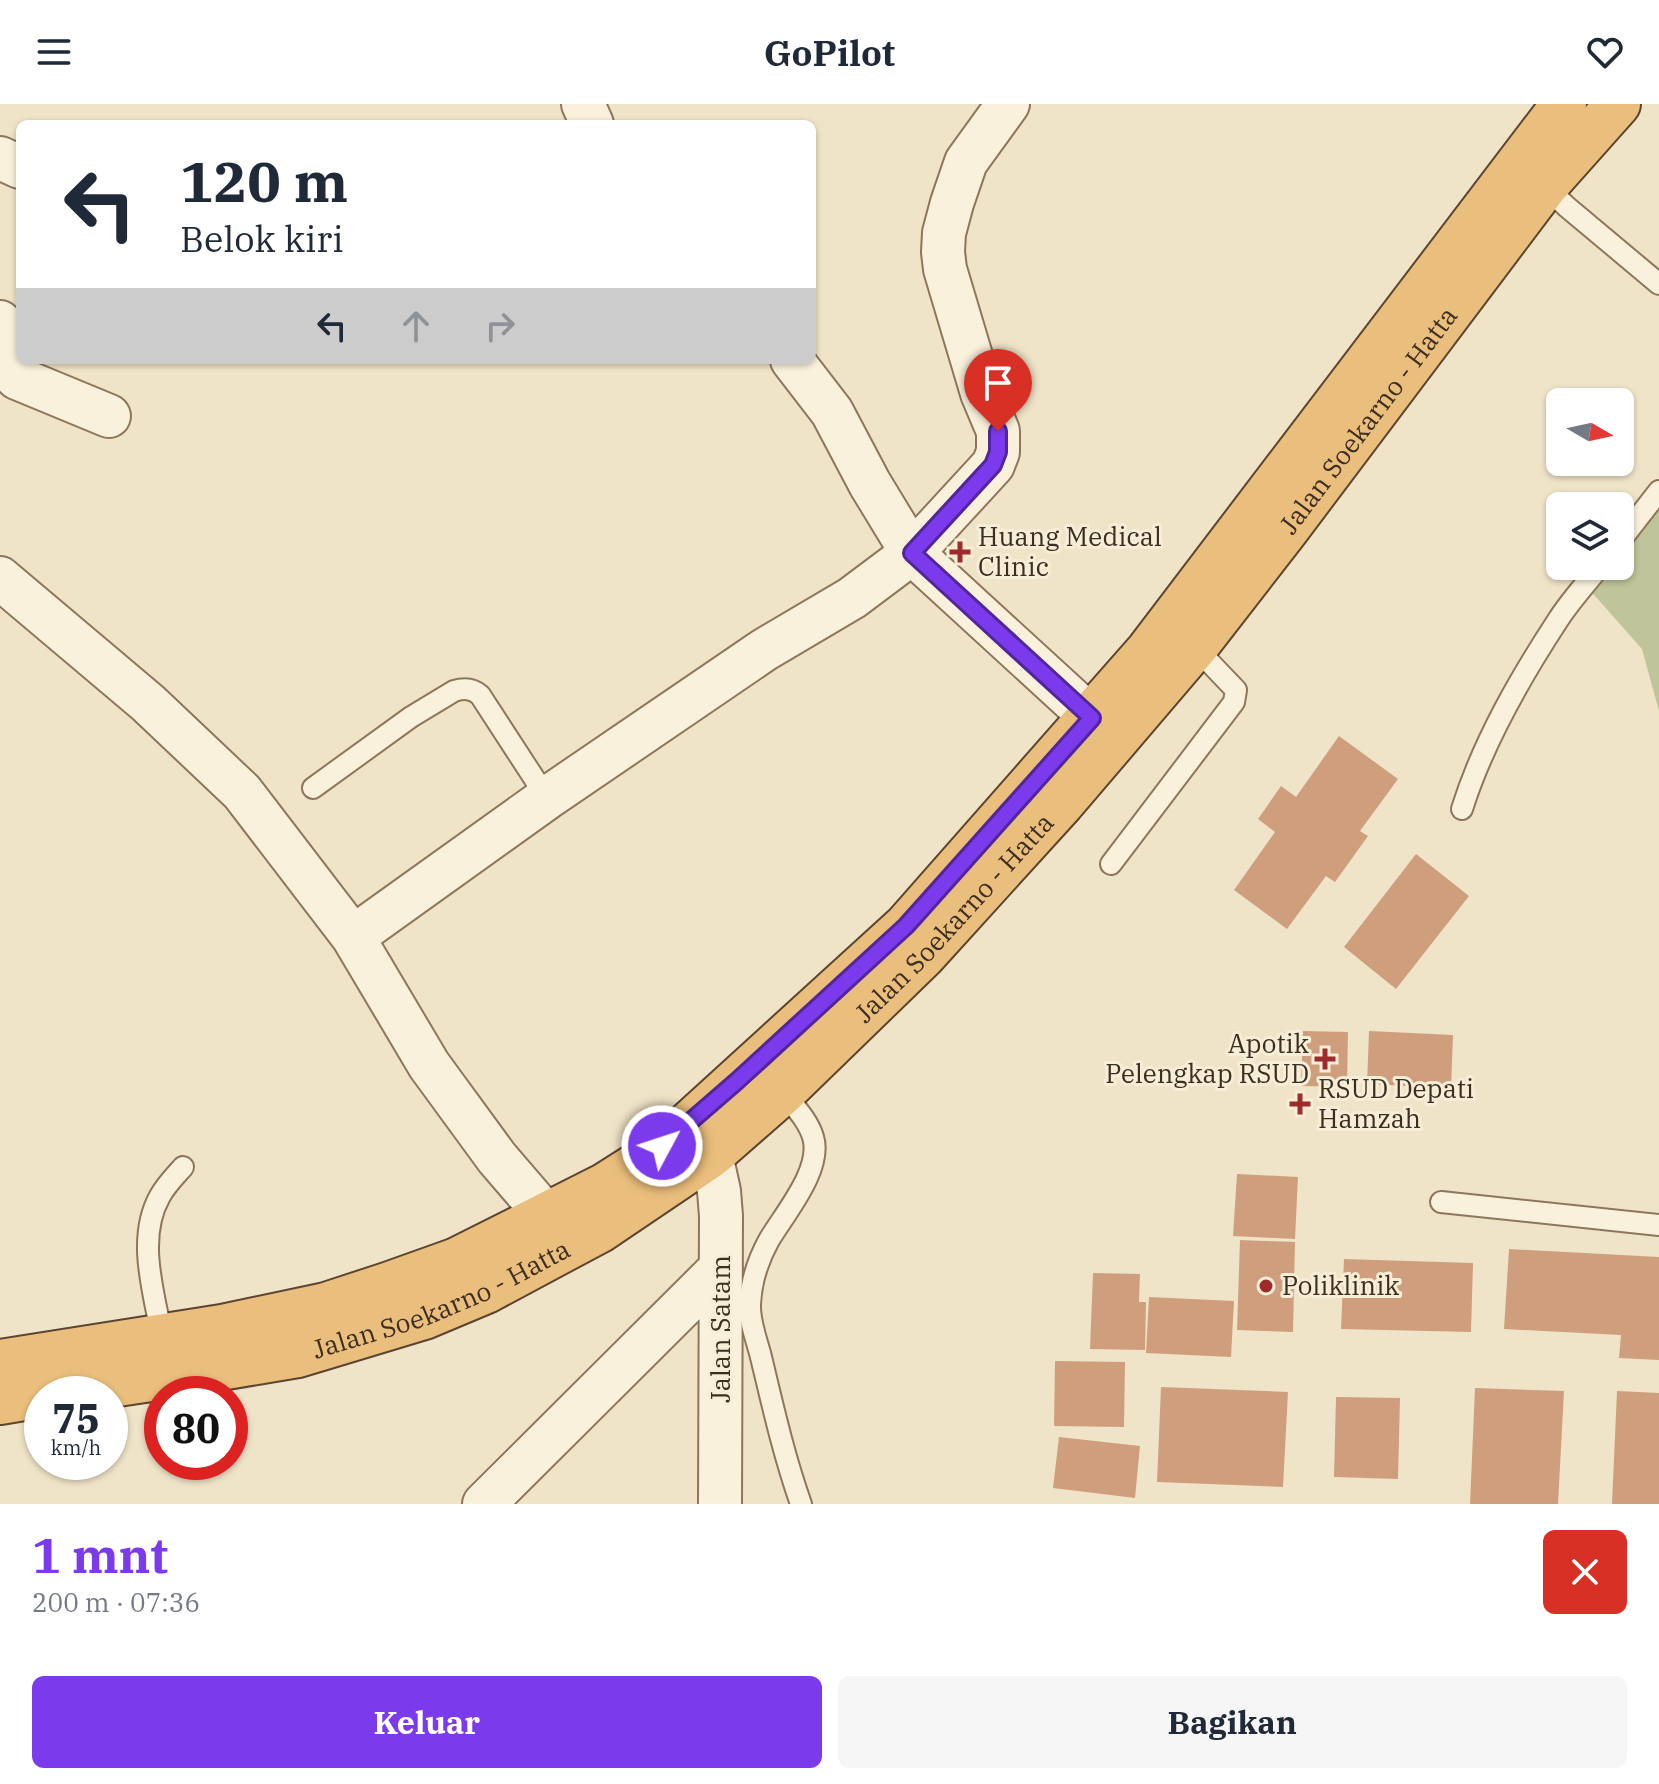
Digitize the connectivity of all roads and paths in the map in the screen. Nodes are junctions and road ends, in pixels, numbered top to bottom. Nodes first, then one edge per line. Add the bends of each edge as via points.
1 (1008, 104) edge
2 (1564, 104) edge
3 (1618, 104) edge
4 (1545, 186) junction
5 (1659, 284) edge
6 (0, 322) edge
7 (796, 364) edge
8 (109, 416) dead end
9 (1659, 491) edge
10 (1634, 523) edge
11 (912, 553) junction
12 (0, 578) edge
13 (1589, 580) edge
14 (1182, 636) junction
15 (1103, 730) junction
16 (313, 788) dead end
17 (547, 798) junction
18 (1462, 809) dead end
19 (1111, 864) dead end
20 (353, 937) junction
21 (783, 1092) junction
22 (711, 1155) junction
23 (183, 1167) dead end
24 (1441, 1202) dead end
25 (546, 1215) junction
26 (1659, 1225) edge
27 (721, 1268) junction
28 (162, 1337) junction
29 (0, 1362) edge
30 (128, 1382) edge
31 (24, 1398) edge
32 (0, 1402) edge
33 (484, 1504) edge
34 (720, 1504) edge
35 (801, 1504) edge

1 - 11 street via 966,162 943,252 982,393 998,431 998,452 993,465
2 - 14 highway, Jalan Soekarno - Hatta
3 - 4 highway, Jalan Soekarno - Hatta
4 - 5 lane
4 - 14 highway, Jalan Soekarno - Hatta via 1286,530
6 - 8 street via 9,366 17,378
7 - 11 street via 832,412
9 - 10 lane
11 - 15 street
11 - 17 street
12 - 20 street via 148,703 242,792
13 - 18 lane via 1559,618 1507,705
14 - 15 highway, Jalan Soekarno - Hatta
14 - 19 lane via 1236,690 1234,702
15 - 21 highway, Jalan Soekarno - Hatta via 1062,803 923,956
15 - 25 highway, Jalan Soekarno - Hatta via 906,926 680,1132 604,1186
16 - 17 lane via 411,717 462,689 480,695
17 - 20 street
20 - 25 street via 429,1065
21 - 22 highway, Jalan Soekarno - Hatta
21 - 35 lane via 813,1136 813,1166 759,1261 750,1308
22 - 27 street, Jalan Satam via 720,1201
22 - 30 highway, Jalan Soekarno - Hatta via 600,1230 486,1291 424,1317 298,1355
23 - 28 lane via 161,1193 151,1220 148,1258
24 - 26 lane
25 - 28 highway, Jalan Soekarno - Hatta via 457,1260 326,1305
27 - 33 street
27 - 34 street, Jalan Satam
28 - 29 highway, Jalan Soekarno - Hatta
31 - 32 highway

